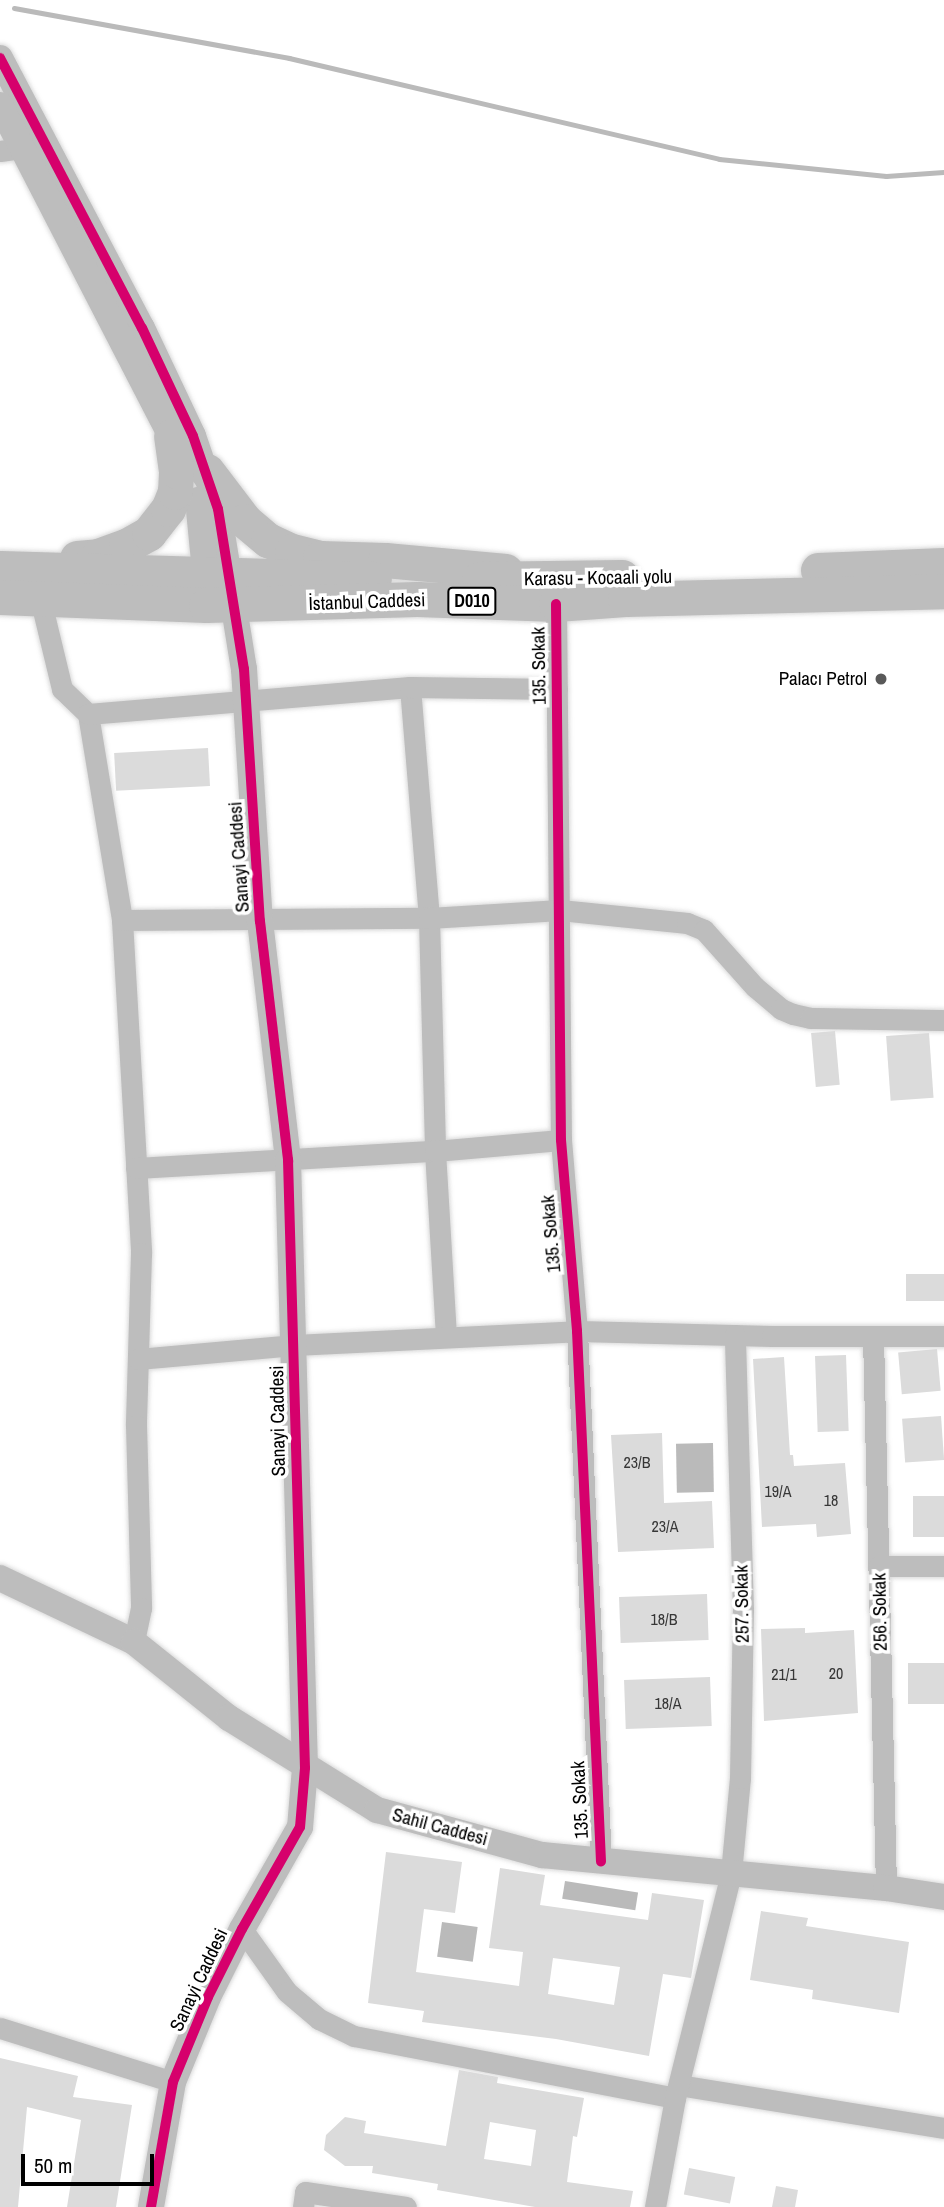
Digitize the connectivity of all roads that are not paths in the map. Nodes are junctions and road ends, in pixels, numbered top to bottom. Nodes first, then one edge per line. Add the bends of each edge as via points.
1 (0, 58) edge
2 (0, 105) edge
3 (23, 147) edge
4 (171, 436) junction
5 (207, 471) junction
6 (944, 565) edge
7 (0, 567) edge
8 (219, 590) junction
9 (565, 591) junction
10 (944, 591) edge
11 (0, 597) edge
12 (40, 598) junction
13 (410, 687) junction
14 (557, 689) junction
15 (246, 700) junction
16 (88, 714) junction
17 (560, 910) junction
18 (429, 918) junction
19 (122, 920) junction
20 (260, 921) junction
21 (944, 1020) edge
22 (561, 1140) junction
23 (435, 1151) junction
24 (288, 1160) junction
25 (136, 1168) junction
26 (577, 1331) junction
27 (735, 1335) junction
28 (873, 1336) junction
29 (944, 1336) edge
30 (446, 1337) junction
31 (294, 1345) junction
32 (138, 1359) junction
33 (879, 1566) junction
34 (944, 1566) edge
35 (0, 1578) edge
36 (134, 1642) junction
37 (305, 1768) junction
38 (601, 1861) junction
39 (731, 1873) junction
40 (886, 1888) junction
41 (944, 1897) edge
42 (242, 1929) junction
43 (0, 2028) edge
44 (173, 2082) junction
45 (677, 2091) junction
46 (944, 2128) edge
47 (304, 2199) edge
48 (151, 2207) edge
49 (406, 2207) edge
50 (655, 2207) edge

1 - 3 street
2 - 3 street
3 - 4 street
3 - 5 street via 142,328
4 - 7 highway via 175,492 149,533 97,556
4 - 8 street via 193,482
5 - 8 street via 218,509
5 - 9 highway via 245,521 268,540 292,551 320,558 385,560
6 - 9 highway, Karasu - Kocaali yolu / D010
7 - 8 highway, Karasu - Kocaali yolu / D010
8 - 9 highway, Karasu - Kocaali yolu / D010 via 424,580
8 - 12 highway, D010
8 - 15 street, Sanayi Caddesi
9 - 10 highway, D010 via 625,599
9 - 14 street, 135. Sokak
11 - 12 highway, D010
12 - 16 street via 62,688
13 - 14 street
13 - 15 street
13 - 18 street
14 - 17 street, 135. Sokak
15 - 16 street
15 - 20 street, Sanayi Caddesi
16 - 19 street
17 - 18 street
17 - 21 street via 687,923 704,930 755,988 793,1014
17 - 22 street, 135. Sokak
18 - 20 street
18 - 23 street
19 - 20 street
19 - 25 street
20 - 24 street, Sanayi Caddesi
22 - 23 street
22 - 26 street, 135. Sokak
23 - 24 street
23 - 30 street
24 - 25 street
24 - 31 street, Sanayi Caddesi
25 - 32 street via 141,1253
26 - 27 street
26 - 30 street
26 - 38 street, 135. Sokak
27 - 28 street
27 - 39 street, 257. Sokak via 743,1610 740,1778
28 - 29 street
28 - 33 street, 256. Sokak
30 - 31 street
31 - 32 street
31 - 37 street, Sanayi Caddesi
32 - 36 street via 141,1608
33 - 34 street
33 - 40 street, 256. Sokak
35 - 36 street, Sahil Caddesi
36 - 37 street, Sahil Caddesi via 229,1718
37 - 38 street, Sahil Caddesi via 377,1810 542,1855
37 - 42 street, Sanayi Caddesi via 300,1827
38 - 39 street, Sahil Caddesi
39 - 40 street, Sahil Caddesi
39 - 45 street, 257. Sokak
40 - 41 street, Sahil Caddesi
42 - 44 street, Sanayi Caddesi
42 - 45 street via 287,1992 319,2020 354,2036
43 - 44 street
44 - 48 street, Sanayi Caddesi
45 - 46 street
45 - 50 street, 257. Sokak
47 - 49 street

